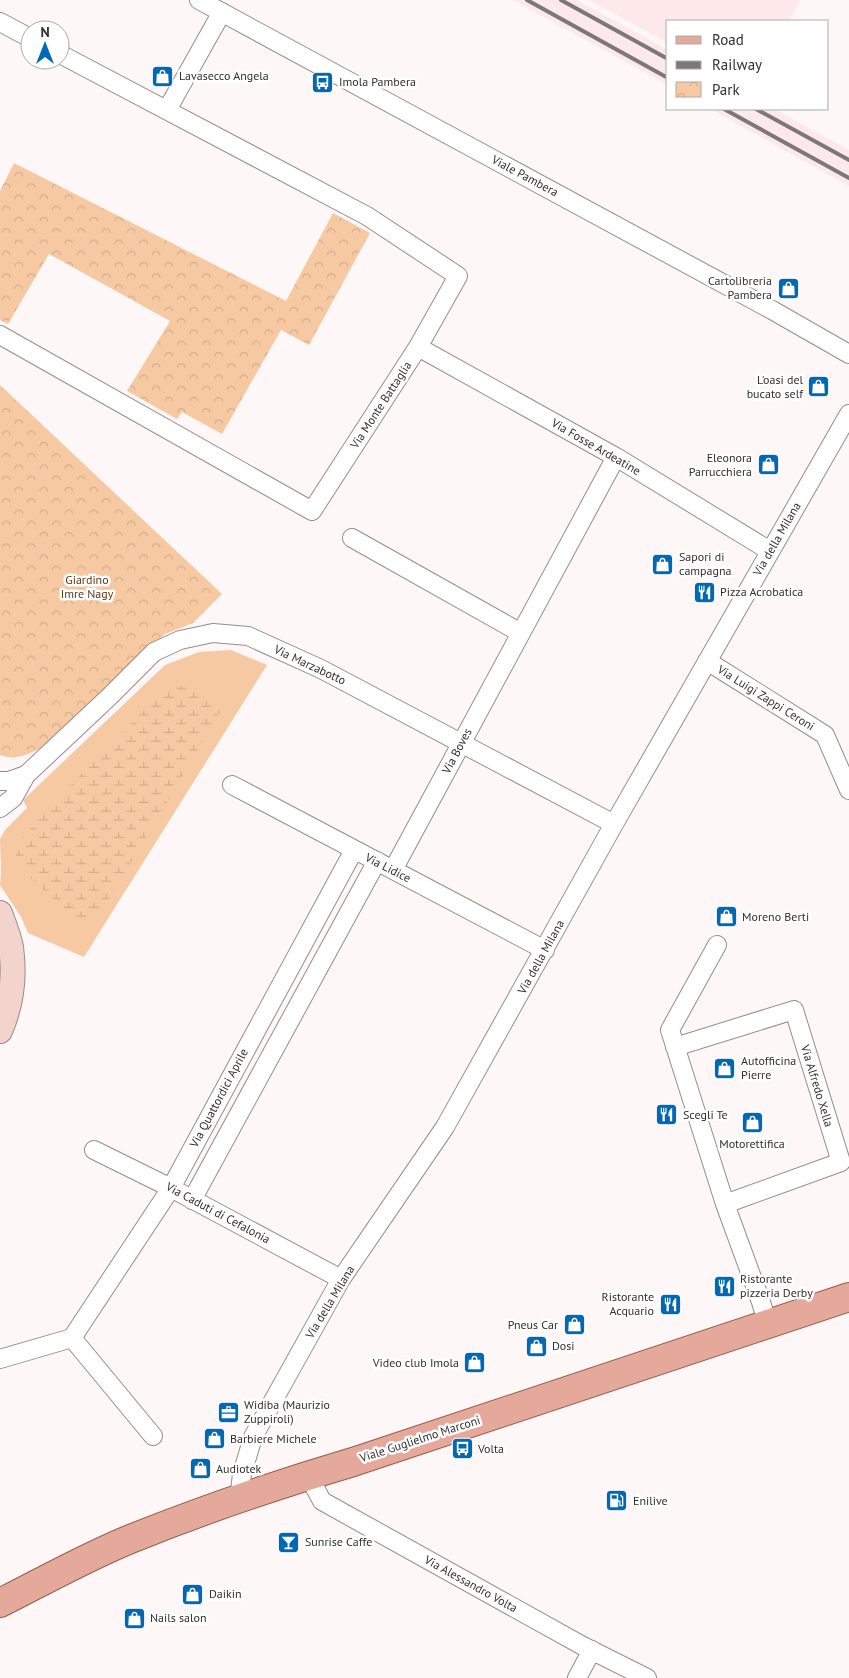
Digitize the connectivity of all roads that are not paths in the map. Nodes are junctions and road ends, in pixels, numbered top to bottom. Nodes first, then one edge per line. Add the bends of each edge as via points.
1 (199, 0) edge
2 (222, 12) junction
3 (0, 22) edge
4 (20, 33) edge
5 (70, 59) edge
6 (167, 110) junction
7 (0, 335) edge
8 (418, 347) junction
9 (849, 354) edge
10 (849, 414) edge
11 (616, 457) junction
12 (352, 538) dead end
13 (770, 551) junction
14 (521, 633) junction
15 (707, 661) junction
16 (461, 744) junction
17 (26, 775) junction
18 (0, 781) edge
19 (232, 785) dead end
20 (849, 790) edge
21 (0, 808) edge
22 (614, 824) junction
23 (354, 850) junction
24 (377, 861) junction
25 (393, 870) junction
26 (0, 913) edge
27 (717, 945) dead end
28 (545, 950) junction
29 (0, 1031) edge
30 (675, 1047) junction
31 (94, 1150) dead end
32 (171, 1188) junction
33 (192, 1200) junction
34 (725, 1204) junction
35 (341, 1279) junction
36 (849, 1297) edge
37 (768, 1325) junction
38 (72, 1338) junction
39 (0, 1360) edge
40 (153, 1436) dead end
41 (308, 1475) junction
42 (239, 1499) junction
43 (0, 1604) edge
44 (592, 1650) junction
45 (577, 1678) edge
46 (647, 1678) edge

1 - 2 street, Viale Pambera
2 - 6 street
2 - 9 street, Viale Pambera
3 - 4 street
5 - 6 street, Via Monte Battaglia
6 - 8 street, Via Monte Battaglia via 367,216 458,276
7 - 8 street, Via Monte Battaglia via 312,511
8 - 11 street, Via Fosse Ardeatine
10 - 13 street, Via della Milana
11 - 13 street, Via Fosse Ardeatine
11 - 14 street, Via Boves
12 - 14 street
13 - 15 street, Via della Milana
14 - 16 street, Via Boves
15 - 20 street, Via Luigi Zappi Ceroni via 825,735
15 - 22 street, Via della Milana
16 - 17 street, Via Marzabotto via 395,706 248,636 213,633 180,640 154,652
16 - 22 street, Via Marzabotto
16 - 25 street, Via Boves
17 - 18 street, Via Marzabotto
17 - 21 street, Via Marzabotto via 13,798
19 - 23 street, Via Lidice
22 - 28 street, Via della Milana
23 - 24 street, Via Lidice
23 - 32 street, Via Quattordici Aprile
24 - 25 street, Via Lidice
24 - 33 street, Via Quattordici Aprile
25 - 28 street, Via Lidice
26 - 29 street via 11,946 13,980 8,1011
27 - 30 street via 670,1030
28 - 35 street, Via della Milana via 445,1127
30 - 34 street
30 - 34 street, Via Alfredo Xella via 794,1010 841,1162
31 - 32 street, Via Caduti di Cefalonia
32 - 33 street, Via Caduti di Cefalonia
32 - 38 street, Via Quattordici Aprile
33 - 35 street, Via Caduti di Cefalonia
34 - 37 street
35 - 42 street, Via della Milana via 253,1437 242,1474
36 - 37 main road, Viale Guglielmo Marconi
37 - 41 main road, Viale Guglielmo Marconi
38 - 39 street
38 - 40 street
41 - 42 main road, Viale Guglielmo Marconi
41 - 44 street, Via Alessandro Volta via 322,1501
42 - 43 main road, Viale Guglielmo Marconi via 132,1538
44 - 45 street
44 - 46 street, Via Alessandro Volta

